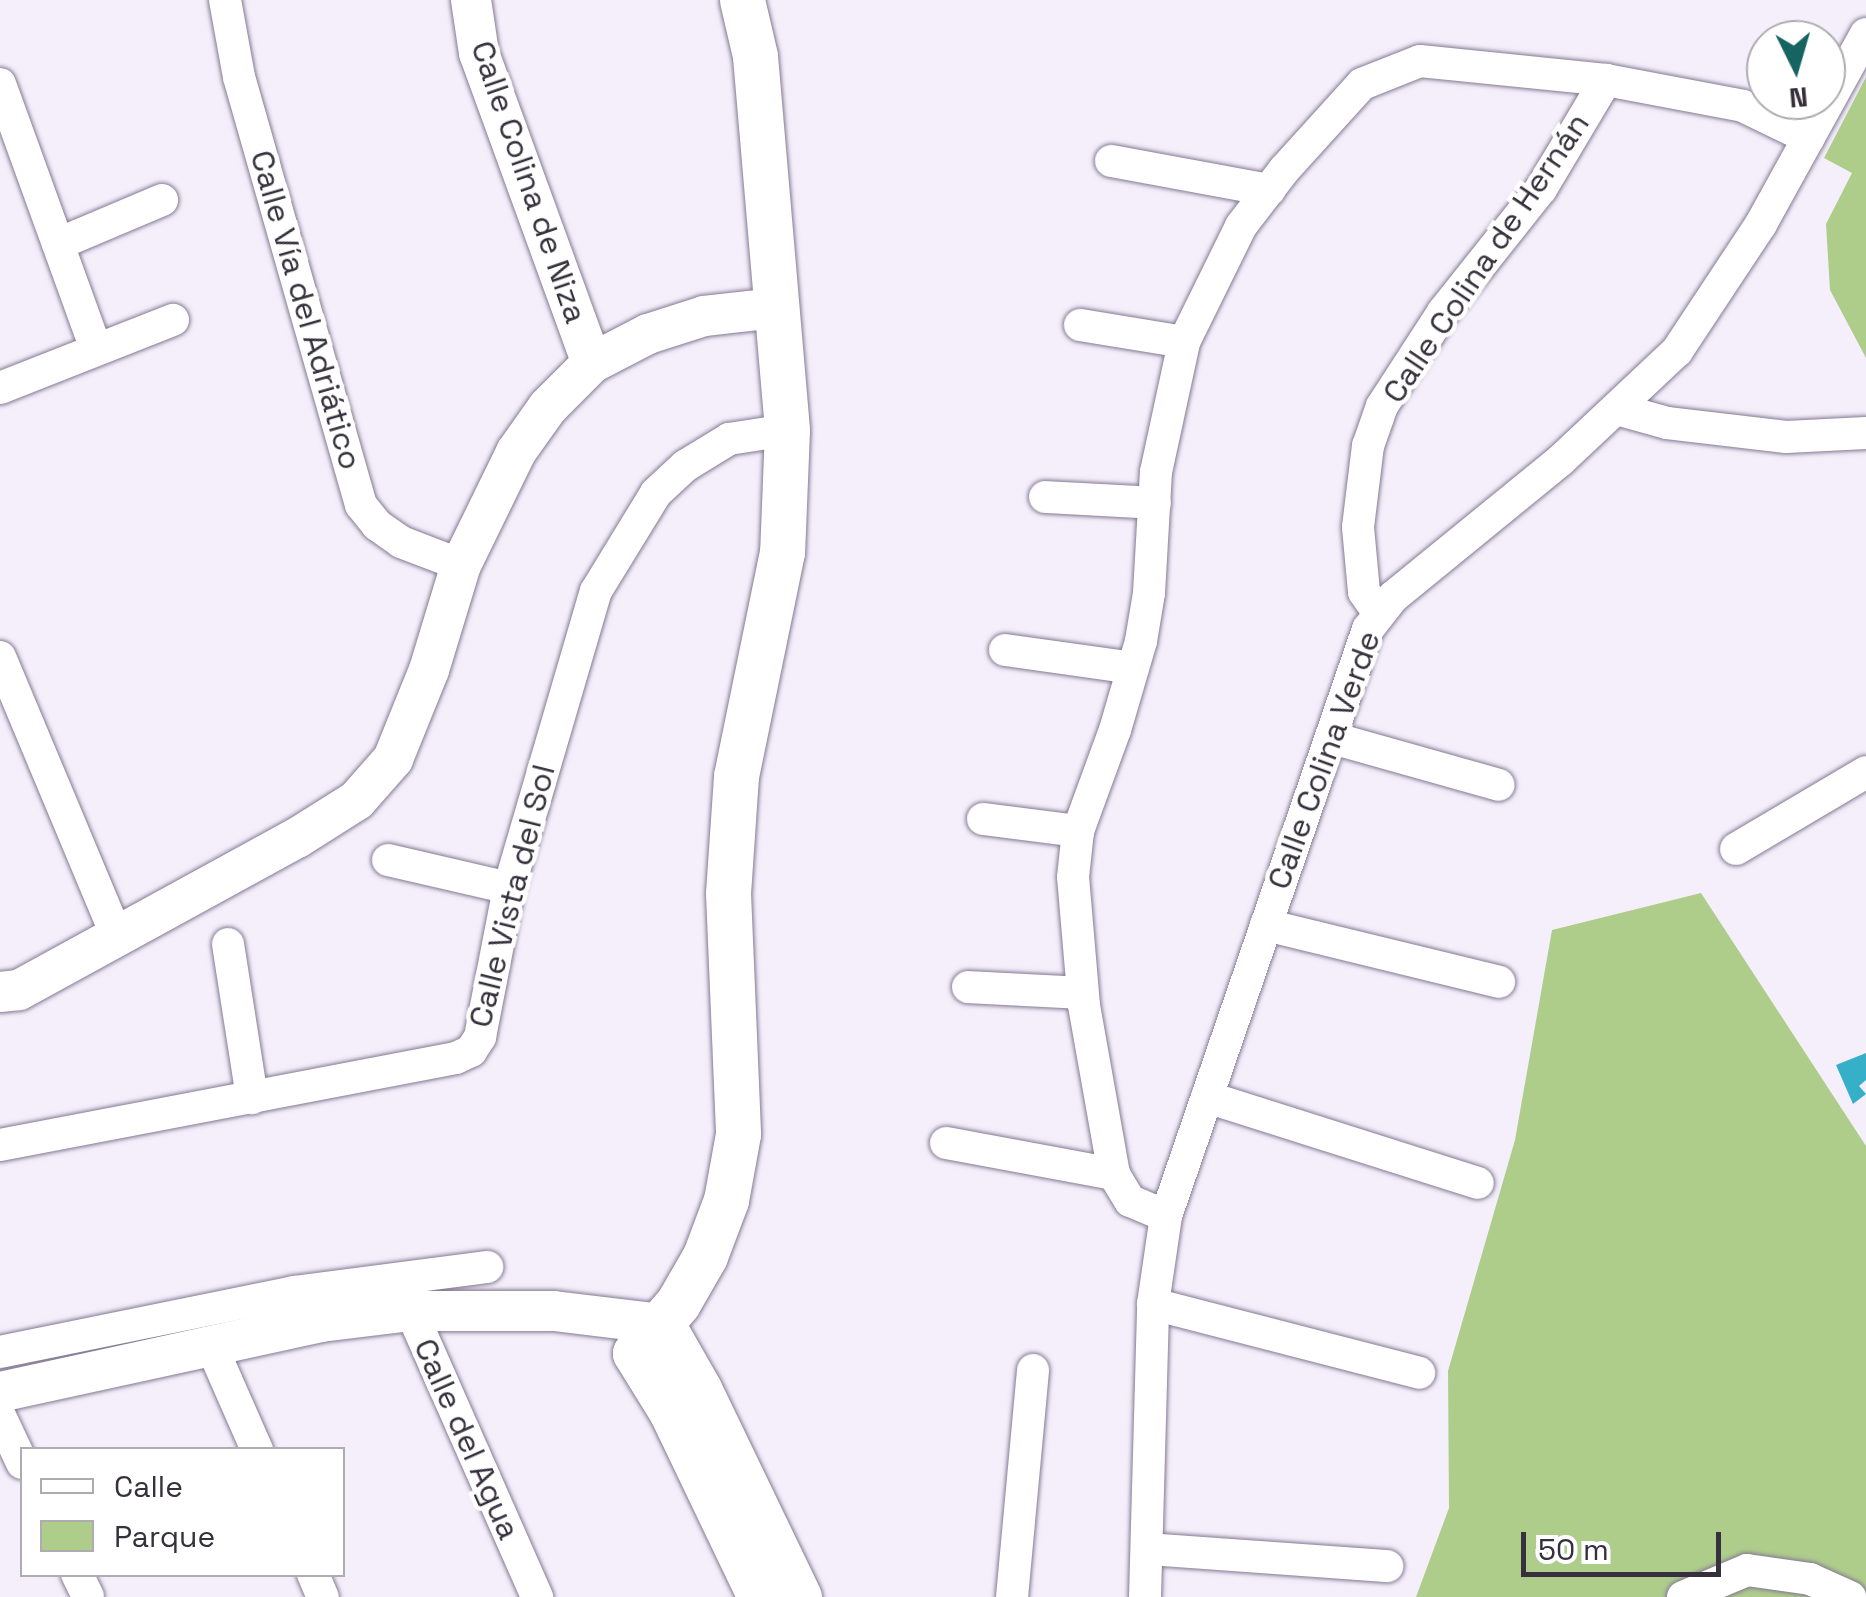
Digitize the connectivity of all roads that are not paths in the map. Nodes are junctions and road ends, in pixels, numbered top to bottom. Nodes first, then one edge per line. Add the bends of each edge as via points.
1 (225, 0) edge
2 (471, 0) edge
3 (765, 0) edge
4 (1866, 34) edge
5 (1606, 80) junction
6 (0, 84) edge
7 (1809, 138) junction
8 (1111, 161) dead end
9 (1268, 190) junction
10 (162, 200) dead end
11 (58, 244) junction
12 (777, 308) junction
13 (173, 320) dead end
14 (1080, 325) dead end
15 (1184, 342) junction
16 (96, 350) junction
17 (592, 363) junction
18 (0, 388) edge
19 (1617, 410) junction
20 (787, 430) junction
21 (1866, 432) edge
22 (1044, 496) dead end
23 (1155, 504) junction
24 (460, 565) junction
25 (1378, 612) junction
26 (1005, 650) dead end
27 (0, 657) edge
28 (1133, 668) junction
29 (1332, 738) junction
30 (1866, 772) edge
31 (1498, 785) dead end
32 (983, 819) dead end
33 (1078, 831) junction
34 (1736, 849) dead end
35 (388, 860) dead end
36 (508, 888) junction
37 (1266, 925) junction
38 (117, 937) junction
39 (228, 944) dead end
40 (1500, 982) dead end
41 (968, 987) dead end
42 (0, 992) edge
43 (1082, 993) junction
44 (1208, 1097) junction
45 (252, 1098) junction
46 (946, 1143) dead end
47 (0, 1145) edge
48 (1114, 1174) junction
49 (1478, 1183) dead end
50 (1166, 1216) junction
51 (487, 1267) dead end
52 (407, 1295) junction
53 (1153, 1304) junction
54 (638, 1332) junction
55 (210, 1345) junction
56 (0, 1352) edge
57 (1032, 1370) dead end
58 (1420, 1374) dead end
59 (0, 1392) edge
60 (0, 1416) edge
61 (256, 1447) edge
62 (20, 1458) edge
63 (1148, 1549) junction
64 (1387, 1566) dead end
65 (537, 1597) edge
66 (760, 1597) edge
67 (798, 1597) edge
68 (1012, 1597) edge
69 (1145, 1597) edge
70 (1683, 1597) edge
71 (1850, 1597) edge

1 - 24 street, Calle Vía del Adriático via 239,78 361,505 401,542
2 - 17 street, Calle Colina de Niza via 479,53
3 - 12 main road via 755,56
4 - 7 street, Calle Colina Verde
5 - 7 street via 1744,106
5 - 9 street via 1420,61 1362,84
5 - 25 street, Calle Colina de Hernán via 1541,189 1444,312 1382,406 1368,446 1358,528 1364,592
6 - 11 street
7 - 19 street, Calle Colina Verde via 1716,297 1677,351
8 - 9 street
9 - 15 street via 1241,226
10 - 11 street
11 - 16 street
12 - 17 street via 704,316 648,334
12 - 20 main road
13 - 16 street
14 - 15 street
15 - 23 street
16 - 18 street
17 - 24 street via 516,452
19 - 21 street via 1786,437
19 - 25 street, Calle Colina Verde
20 - 36 street, Calle Vista del Sol via 729,439 685,466 656,493 596,591
20 - 54 main road via 782,552 736,776 729,873 738,1134 726,1200 705,1256
22 - 23 street
23 - 28 street via 1149,593
24 - 38 street via 393,759 358,800
25 - 29 street, Calle Colina Verde
26 - 28 street
27 - 38 street
28 - 33 street
29 - 31 street
29 - 37 street, Calle Colina Verde
30 - 34 street
32 - 33 street
33 - 43 street via 1072,877
35 - 36 street
36 - 45 street, Calle Vista del Sol via 480,1037 471,1051
37 - 40 street
37 - 44 street, Calle Colina Verde
38 - 42 street via 19,990
39 - 45 street
41 - 43 street
43 - 48 street
44 - 49 street
44 - 50 street, Calle Colina Verde
45 - 47 street, Calle Vista del Sol
46 - 48 street
48 - 50 street via 1130,1201
50 - 53 street, Calle Colina Verde
51 - 52 street
52 - 54 street via 554,1311
52 - 55 street via 321,1322
52 - 56 street via 276,1296
52 - 65 street, Calle del Agua
53 - 58 street
53 - 63 street, Calle Colina Verde
54 - 66 main road
54 - 67 main road via 699,1388
55 - 59 street
55 - 61 street
57 - 68 street
60 - 62 street
63 - 64 street
63 - 69 street, Calle Colina Verde
70 - 71 street via 1748,1570 1810,1579

